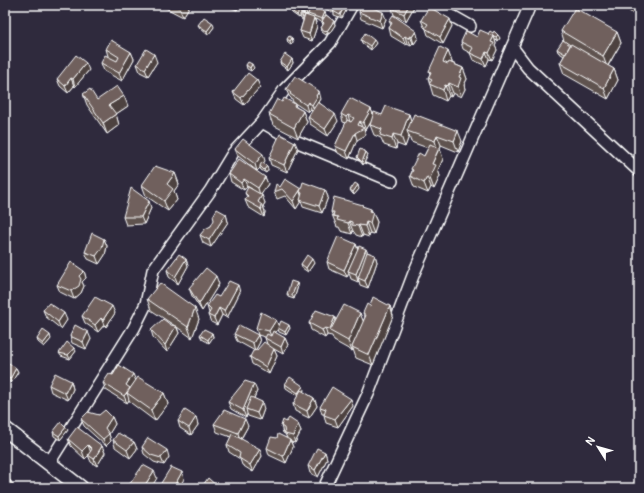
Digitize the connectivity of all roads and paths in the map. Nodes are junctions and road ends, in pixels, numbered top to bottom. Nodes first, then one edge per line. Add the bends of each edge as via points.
1 (352, 5) edge
2 (433, 5) edge
3 (530, 5) edge
4 (470, 26) dead end
5 (512, 47) junction
6 (262, 122) junction
7 (639, 171) edge
8 (392, 181) dead end
9 (5, 429) edge
10 (49, 463) junction
11 (81, 488) edge
12 (324, 488) edge

1 - 6 street via 330,42 285,89
2 - 4 street
3 - 5 street
5 - 7 street via 528,68
5 - 12 street via 414,273 368,394
6 - 8 street via 293,140
6 - 10 street via 233,153 210,191 152,270 146,304 134,328
9 - 10 street
10 - 11 street

